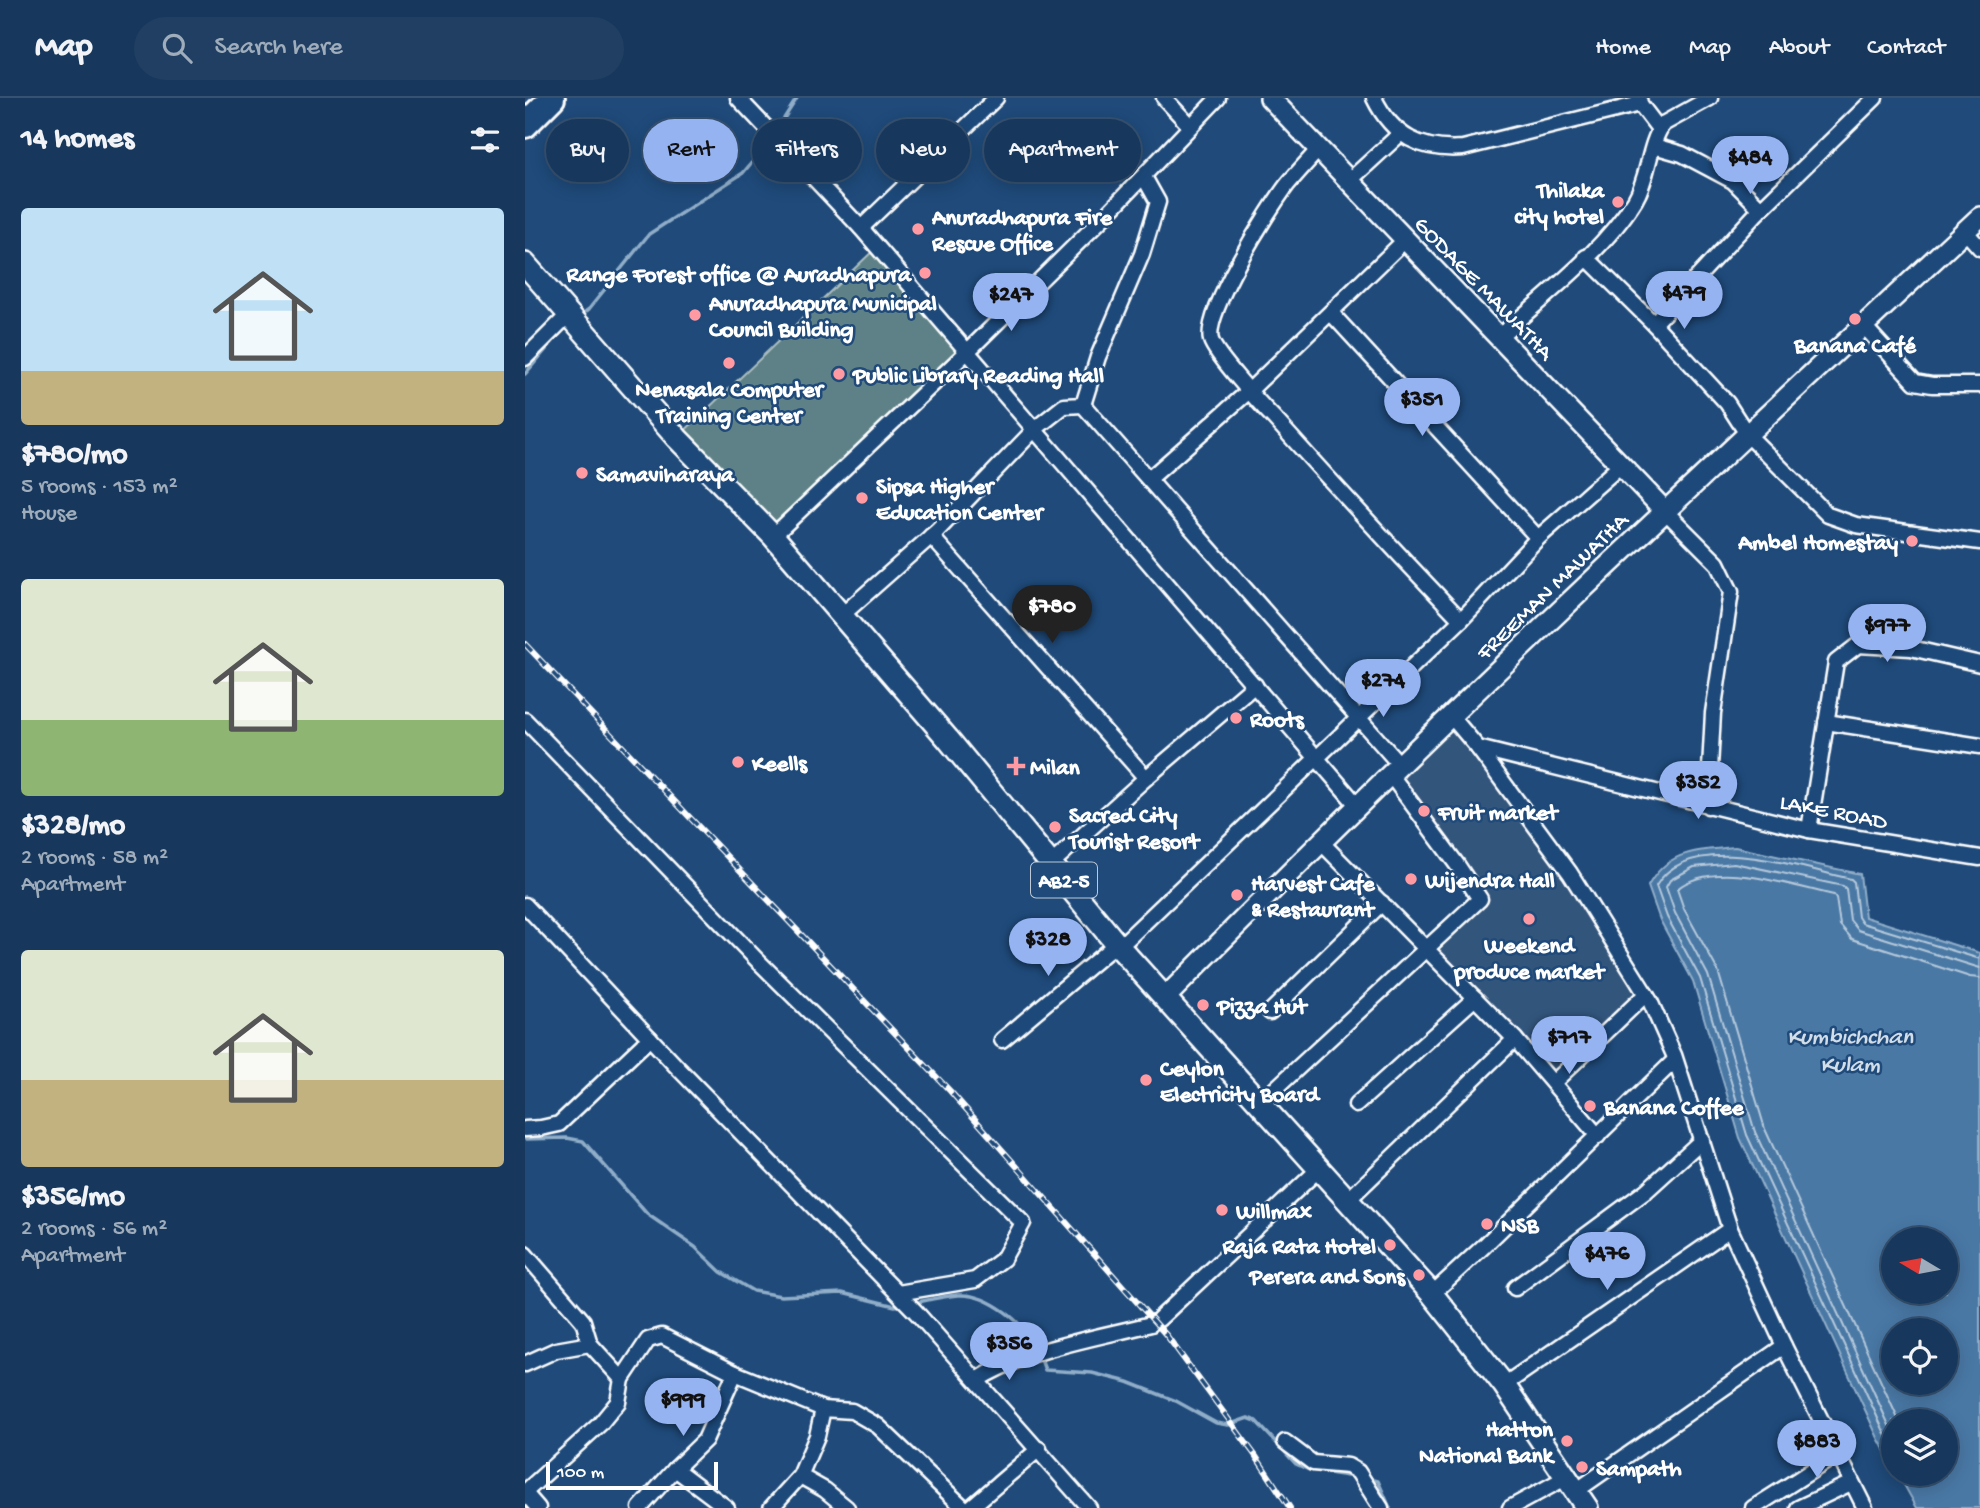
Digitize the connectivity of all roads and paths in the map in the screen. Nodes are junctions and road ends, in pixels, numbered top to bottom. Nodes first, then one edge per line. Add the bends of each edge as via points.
1 (552, 98) edge
2 (738, 98) edge
3 (996, 98) edge
4 (1164, 98) edge
5 (1218, 98) edge
6 (1270, 98) edge
7 (1374, 98) edge
8 (1710, 98) edge
9 (1875, 98) edge
10 (1639, 101) edge
11 (525, 125) edge
12 (1190, 125) junction
13 (1659, 129) junction
14 (1400, 134) junction
15 (1654, 146) junction
16 (1319, 149) junction
17 (1144, 177) junction
18 (1349, 181) junction
19 (1761, 209) junction
20 (1980, 217) edge
21 (861, 229) junction
22 (1965, 231) junction
23 (1405, 240) junction
24 (1980, 248) edge
25 (1586, 257) junction
26 (525, 264) edge
27 (570, 313) junction
28 (1331, 313) junction
29 (1654, 324) junction
30 (1863, 326) junction
31 (1499, 337) junction
32 (968, 351) junction
33 (525, 358) edge
34 (1980, 385) edge
35 (1249, 391) junction
36 (1083, 405) junction
37 (1035, 429) junction
38 (1747, 434) junction
39 (1621, 465) junction
40 (1149, 479) junction
41 (1665, 510) junction
42 (773, 536) junction
43 (931, 536) junction
44 (1538, 538) junction
45 (1980, 541) edge
46 (841, 616) junction
47 (1461, 620) junction
48 (1980, 664) edge
49 (1255, 685) junction
50 (1451, 716) junction
51 (1359, 718) junction
52 (525, 720) edge
53 (1826, 722) junction
54 (1980, 746) edge
55 (1478, 748) junction
56 (1318, 759) junction
57 (1395, 769) junction
58 (1146, 778) junction
59 (1357, 805) junction
60 (1707, 806) junction
61 (1809, 830) junction
62 (1320, 841) junction
63 (1980, 858) edge
64 (1051, 864) junction
65 (1381, 903) junction
66 (525, 905) edge
67 (1118, 945) junction
68 (1426, 948) junction
69 (1646, 994) junction
70 (1165, 998) junction
71 (1475, 998) junction
72 (1270, 1012) dead end
73 (650, 1038) junction
74 (1515, 1039) junction
75 (1002, 1040) dead end
76 (1675, 1060) junction
77 (1553, 1083) junction
78 (1260, 1103) junction
79 (1356, 1105) dead end
80 (525, 1129) edge
81 (1598, 1136) junction
82 (1702, 1140) junction
83 (1319, 1168) junction
84 (1348, 1200) junction
85 (1730, 1229) junction
86 (525, 1254) edge
87 (1515, 1288) dead end
88 (1432, 1294) junction
89 (901, 1296) junction
90 (590, 1344) junction
91 (1784, 1346) junction
92 (525, 1364) edge
93 (735, 1373) junction
94 (622, 1379) junction
95 (977, 1380) junction
96 (1504, 1385) junction
97 (823, 1409) junction
98 (1285, 1442) dead end
99 (1039, 1449) junction
100 (1838, 1454) junction
101 (675, 1469) junction
102 (800, 1476) junction
103 (1851, 1483) junction
104 (525, 1492) edge
105 (1577, 1492) edge
106 (538, 1508) edge
107 (640, 1508) edge
108 (727, 1508) edge
109 (771, 1508) edge
110 (847, 1508) edge
111 (964, 1508) edge
112 (970, 1508) edge
113 (1089, 1508) edge
114 (1381, 1508) edge
115 (1510, 1508) edge
116 (1753, 1508) edge
117 (1798, 1508) edge
118 (1865, 1508) edge

1 - 11 highway
2 - 21 street
3 - 21 street
4 - 12 street
5 - 12 street
6 - 16 street, GODAGE MAWATHA
7 - 14 street
8 - 13 street
9 - 19 street
10 - 13 street
10 - 14 street via 1464,148 1431,147
12 - 17 street
13 - 15 street
14 - 18 street
15 - 19 street via 1682,154 1733,181
15 - 25 street via 1635,200
16 - 18 street, GODAGE MAWATHA
16 - 35 street via 1286,186 1256,233 1210,325 1211,341
17 - 32 street
17 - 36 street via 1157,202 1142,254
18 - 23 street, GODAGE MAWATHA
19 - 29 street
20 - 22 street, FREEMAN MAWATHA
21 - 32 street
22 - 24 street
22 - 30 street, FREEMAN MAWATHA
23 - 28 street
23 - 31 street, GODAGE MAWATHA
25 - 29 street
25 - 31 street
26 - 27 main road, AB2-5
27 - 33 street
27 - 42 main road, AB2-5 via 677,438
28 - 35 street
28 - 44 street
29 - 38 street via 1727,403
30 - 34 street via 1915,382
30 - 38 street, FREEMAN MAWATHA
31 - 39 street, GODAGE MAWATHA
32 - 37 street
32 - 42 street
35 - 40 street
35 - 47 street
36 - 37 street via 1064,406
36 - 40 street
37 - 43 street
37 - 49 street
38 - 41 street, FREEMAN MAWATHA
38 - 45 street via 1828,515 1856,525
39 - 41 street, GODAGE MAWATHA
39 - 44 street
40 - 51 street
41 - 50 street, FREEMAN MAWATHA
41 - 60 street via 1717,563 1731,592 1713,713
42 - 46 main road, AB2-5
43 - 46 street
43 - 58 street
44 - 47 street
46 - 64 main road, AB2-5
47 - 51 street
48 - 53 street via 1911,648 1858,645 1836,662
49 - 56 street
49 - 58 street
50 - 55 street
50 - 57 street, FREEMAN MAWATHA
51 - 56 street
51 - 57 street
52 - 89 street via 758,961 1023,1223 1003,1259 975,1280
53 - 54 street
53 - 61 street
55 - 60 street, LAKE ROAD
55 - 69 street via 1570,873
56 - 59 street
56 - 67 street
57 - 59 street, FREEMAN MAWATHA
57 - 68 street via 1480,899
58 - 64 street
59 - 62 street, FREEMAN MAWATHA
60 - 61 street, LAKE ROAD
61 - 63 street, LAKE ROAD
62 - 65 street
62 - 70 street, FREEMAN MAWATHA
64 - 67 main road, AB2-5
65 - 68 street
65 - 72 street
66 - 73 street
67 - 70 main road, AB2-5
67 - 75 street
68 - 71 street
68 - 78 street
69 - 76 street
69 - 77 street
70 - 78 main road, AB2-5
71 - 74 street
71 - 79 street
73 - 80 street via 559,1124
73 - 89 street
74 - 77 street
74 - 84 street
76 - 81 street
76 - 82 street
77 - 81 street
78 - 83 main road, AB2-5
81 - 88 street
82 - 85 street
82 - 87 street via 1646,1191
83 - 84 main road, AB2-5
83 - 95 street via 1155,1322 1027,1356
84 - 88 main road, AB2-5
85 - 91 street
85 - 96 street
86 - 90 street via 583,1321
88 - 96 main road, AB2-5
89 - 95 street
90 - 92 street via 556,1350
90 - 94 street
91 - 100 street
91 - 105 street
93 - 94 street via 663,1336 648,1340
93 - 97 street
93 - 101 street via 705,1440
94 - 104 street via 618,1402 600,1424
95 - 99 street
96 - 105 main road, AB2-5
97 - 102 street
97 - 111 street via 852,1411 878,1426
98 - 114 street via 1313,1463 1348,1466 1362,1477
99 - 112 street
99 - 113 street
100 - 103 street
100 - 116 street
101 - 107 street
101 - 108 street
102 - 109 street
102 - 110 street
103 - 117 street
103 - 118 street
104 - 106 street
105 - 115 street

